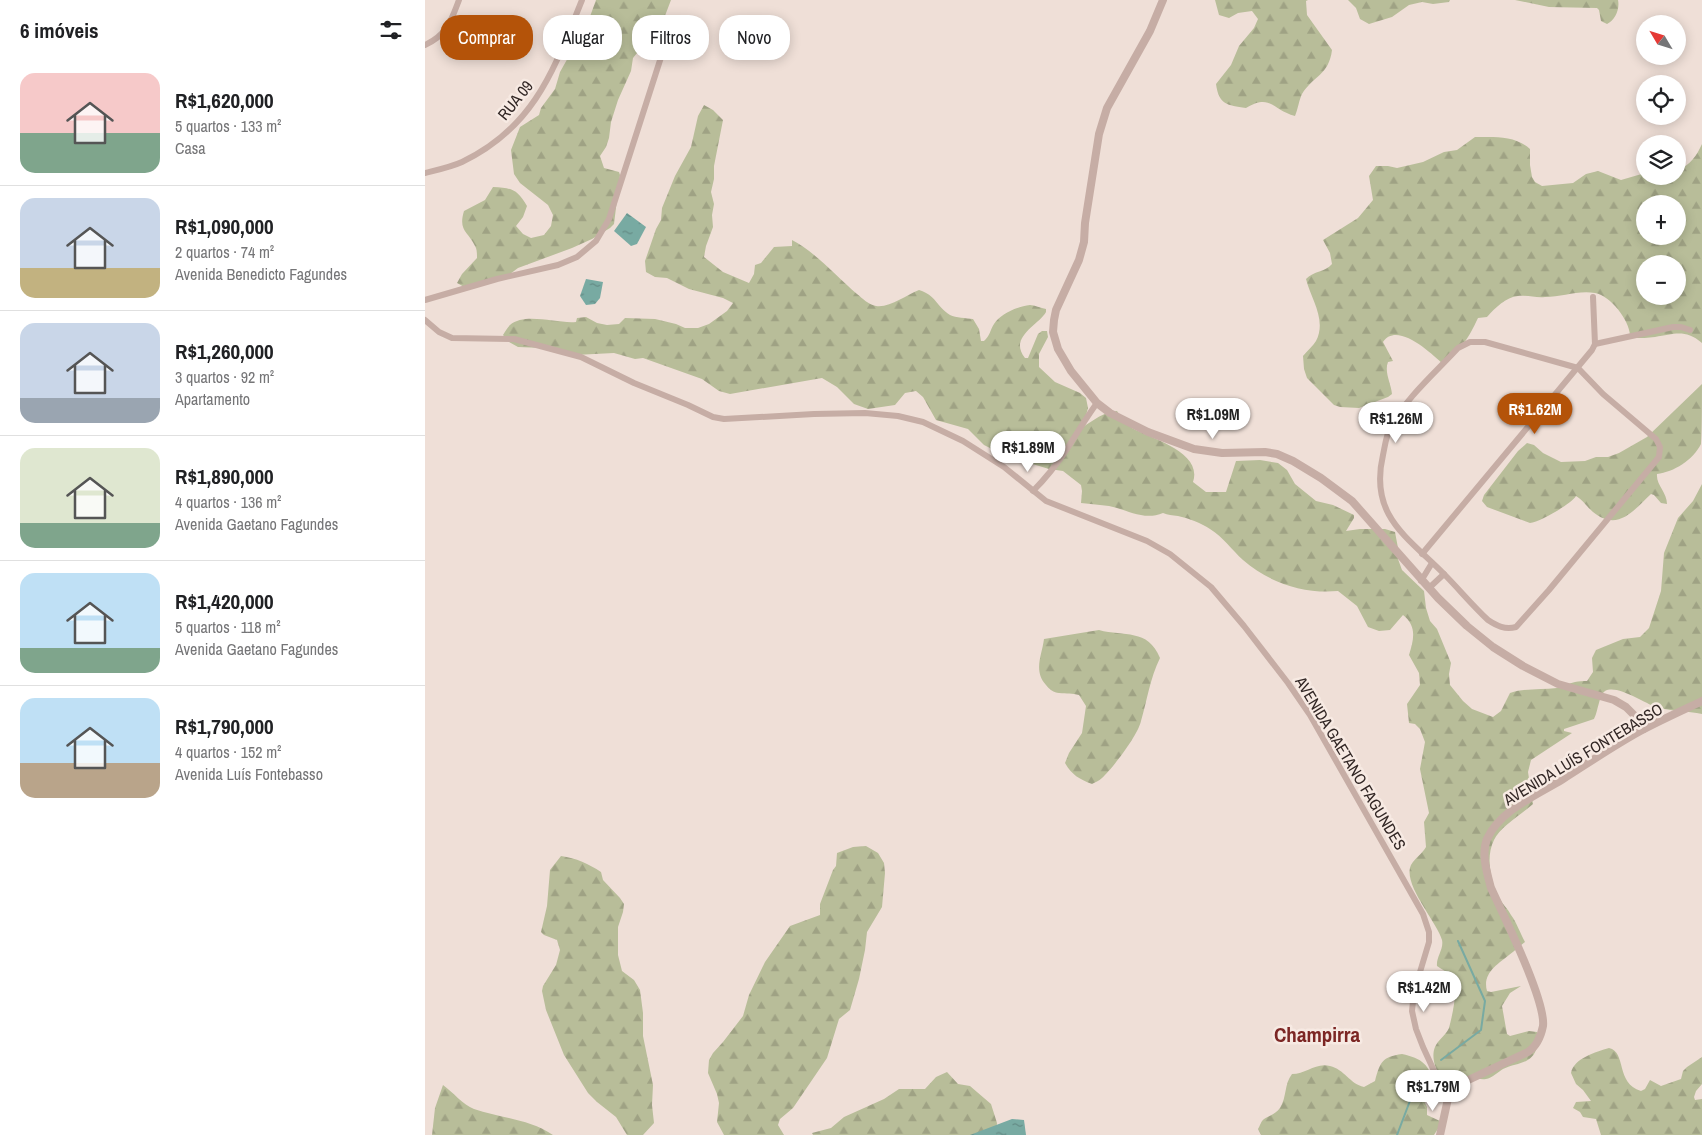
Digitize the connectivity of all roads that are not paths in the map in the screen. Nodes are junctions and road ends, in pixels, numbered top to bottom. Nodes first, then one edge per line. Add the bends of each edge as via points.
1 (459, 0) edge
2 (582, 0) edge
3 (1163, 0) edge
4 (425, 45) edge
5 (660, 60) edge
6 (425, 173) edge
7 (1593, 297) dead end
8 (425, 300) edge
9 (425, 320) edge
10 (1690, 330) dead end
11 (1595, 344) junction
12 (1578, 368) junction
13 (1097, 403) junction
14 (1033, 491) junction
15 (1422, 554) junction
16 (1432, 563) junction
17 (1444, 574) junction
18 (1421, 581) junction
19 (1429, 588) junction
20 (1702, 701) edge
21 (1644, 729) junction
22 (1449, 1094) junction
23 (1440, 1135) edge

1 - 4 street via 445,32
2 - 6 street, RUA 09 via 546,84 525,114 495,141 461,162
3 - 13 street via 1151,32 1105,115 1099,134 1084,242 1054,320 1053,332 1058,349
5 - 8 street via 609,219 596,241 577,257 557,264
7 - 11 street
9 - 14 street, AVENIDA GAETANO FAGUNDES via 452,338 515,339 581,357 713,418 865,413 923,422 963,441 1004,467
10 - 11 street via 1673,327
11 - 12 street
12 - 15 street
12 - 15 street via 1485,342 1470,342 1458,348 1401,411 1386,440 1380,465 1380,490 1393,523
12 - 17 street via 1656,439 1660,447 1659,457 1516,627 1504,628 1488,620
13 - 14 street via 1068,448
13 - 18 street via 1148,432 1194,449 1222,453 1265,452 1293,461 1338,488 1352,501
14 - 22 street, AVENIDA GAETANO FAGUNDES via 1046,501 1147,541 1176,559 1211,588 1288,683 1310,715 1423,914 1429,942 1414,992 1413,1011 1423,1047
15 - 16 street
16 - 17 street
16 - 18 street
17 - 19 street
18 - 19 street
19 - 21 street via 1493,647 1558,684 1614,700 1637,717
20 - 21 street, AVENIDA LUÍS FONTEBASSO
21 - 22 street, AVENIDA LUÍS FONTEBASSO via 1511,810 1494,827 1486,841 1486,868 1491,888 1540,1002 1543,1024 1534,1048 1462,1083
22 - 23 street

